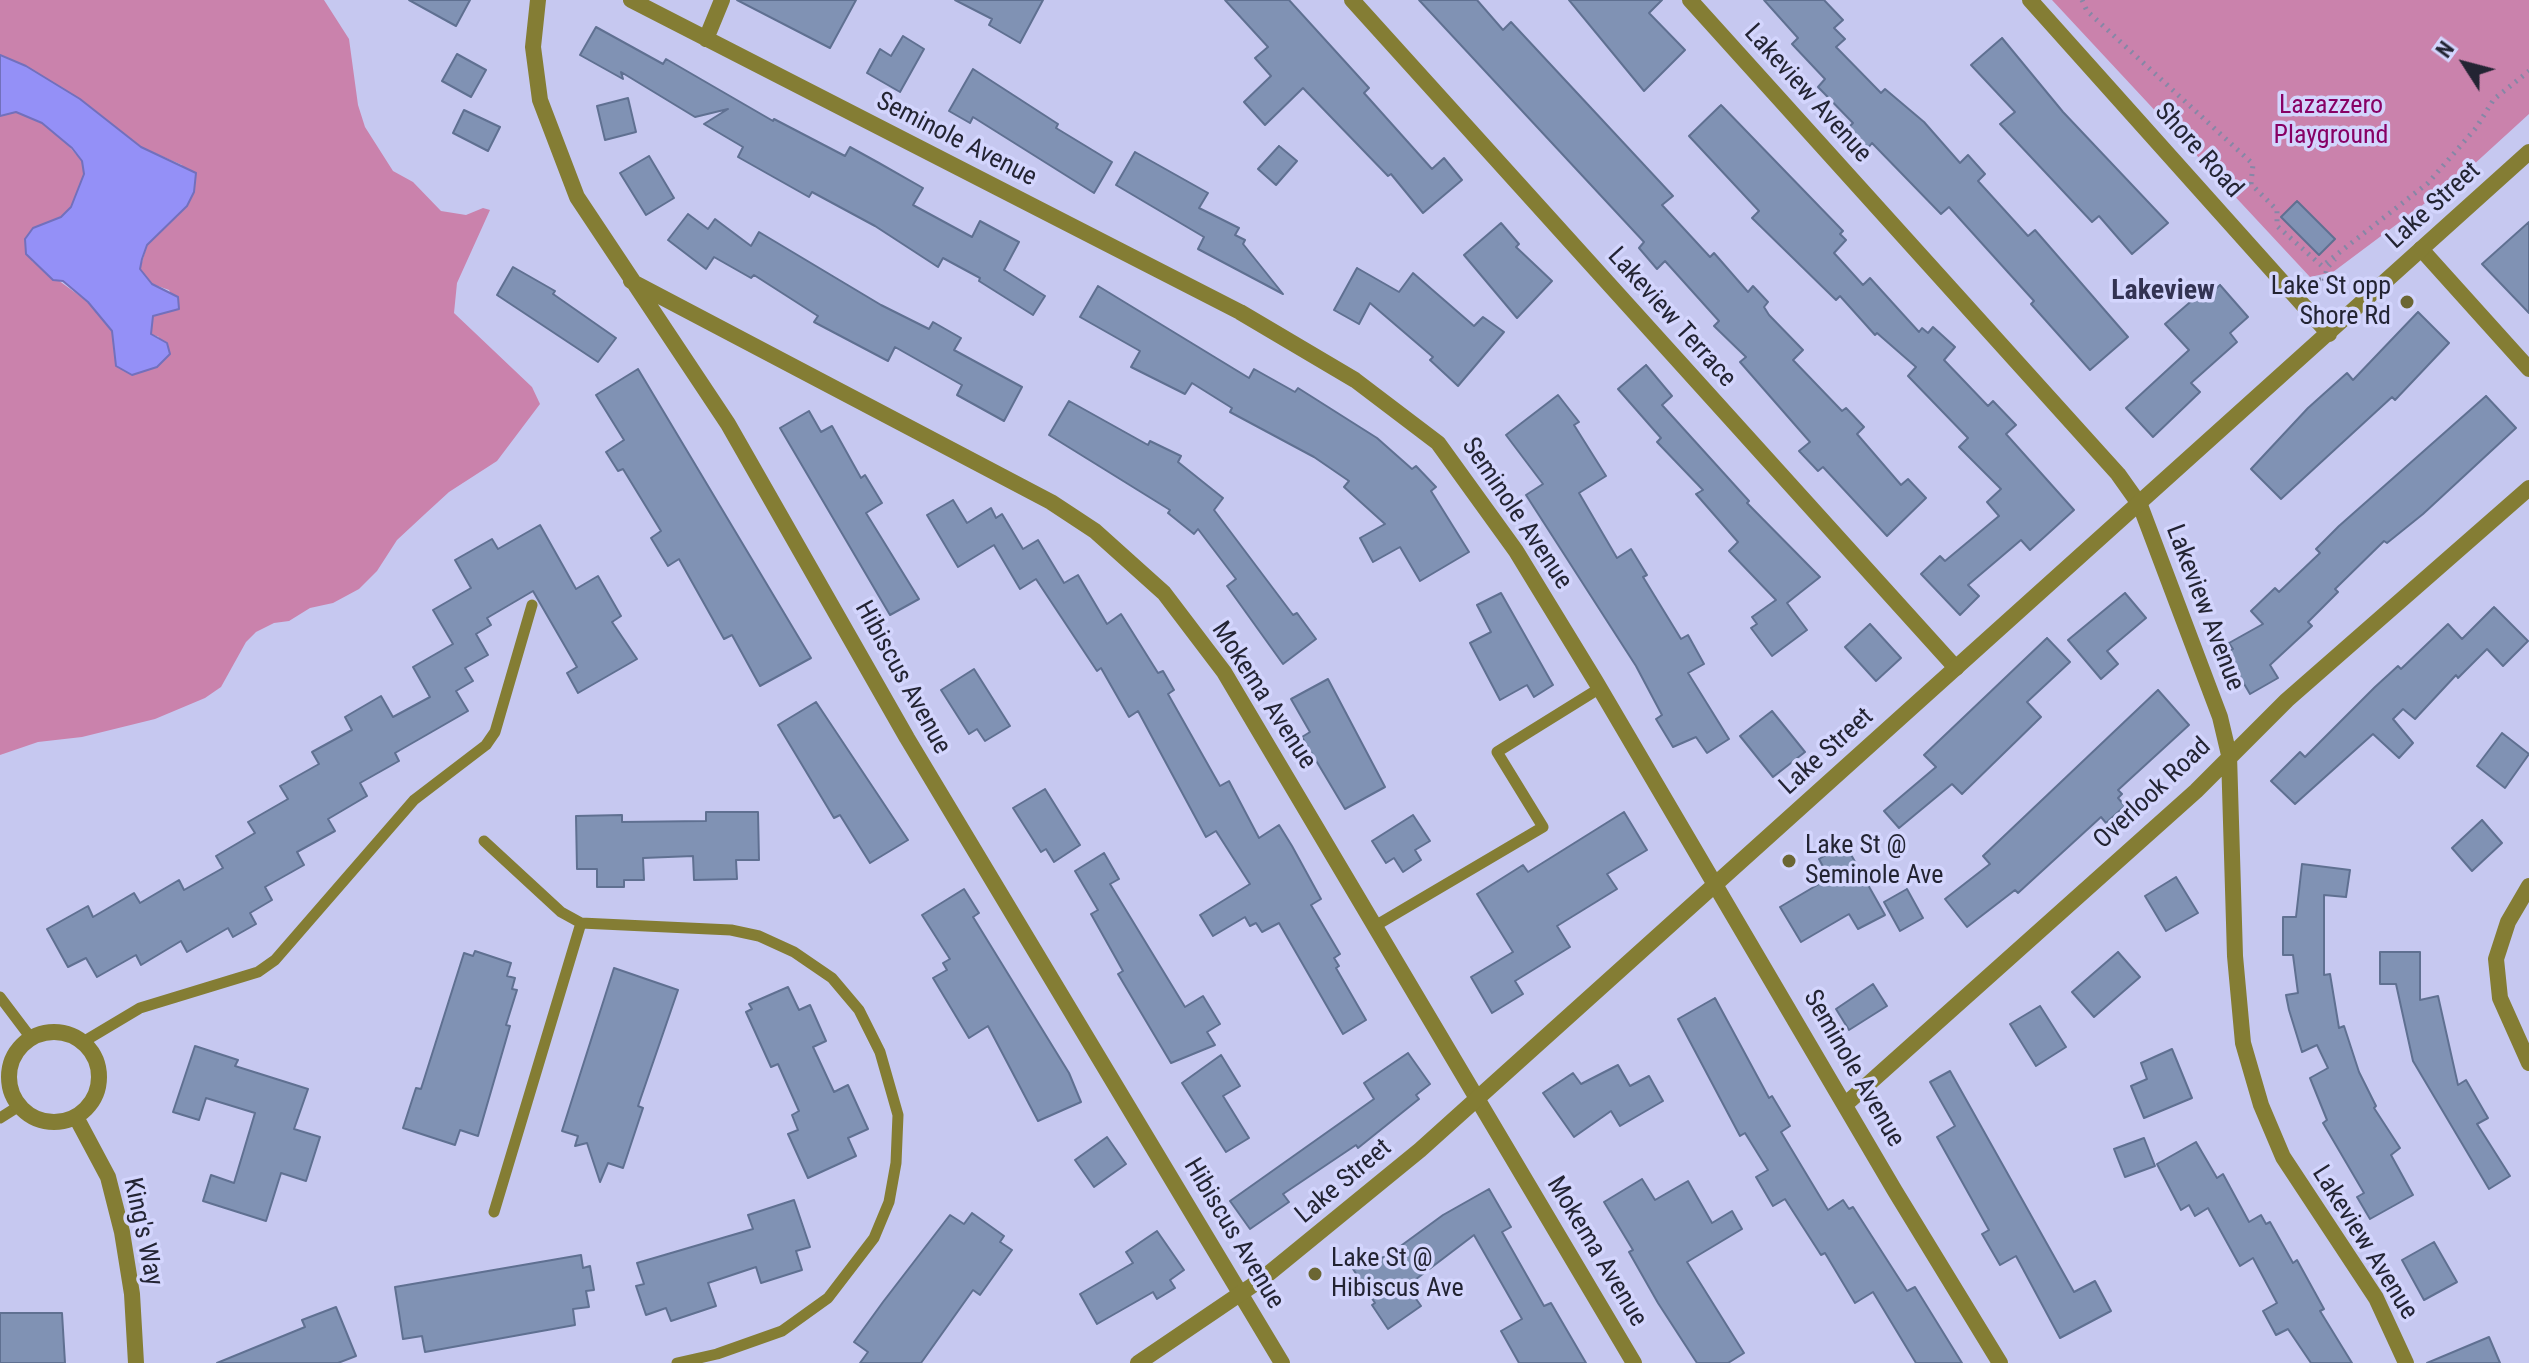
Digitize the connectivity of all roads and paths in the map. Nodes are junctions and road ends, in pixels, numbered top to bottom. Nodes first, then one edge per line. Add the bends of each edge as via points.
1 (538, 0) edge
2 (631, 0) edge
3 (722, 0) edge
4 (1352, 0) edge
5 (1690, 0) edge
6 (2030, 0) edge
7 (2082, 0) edge
8 (706, 39) junction
9 (2529, 71) edge
10 (2529, 152) edge
11 (2421, 249) junction
12 (2337, 254) junction
13 (629, 280) junction
14 (2324, 281) dead end
15 (2329, 334) junction
16 (2529, 369) edge
17 (2529, 488) edge
18 (2140, 505) junction
19 (532, 605) dead end
20 (1956, 668) junction
21 (1600, 688) junction
22 (2229, 755) junction
23 (484, 841) dead end
24 (1717, 883) junction
25 (2529, 886) edge
26 (581, 923) junction
27 (1375, 926) junction
28 (0, 997) edge
29 (31, 1038) junction
30 (83, 1042) junction
31 (2529, 1063) edge
32 (1478, 1100) junction
33 (1847, 1103) junction
34 (19, 1106) junction
35 (76, 1117) junction
36 (0, 1118) edge
37 (494, 1212) dead end
38 (1242, 1294) junction
39 (136, 1363) edge
40 (677, 1363) edge
41 (1138, 1363) edge
42 (1282, 1363) edge
43 (1634, 1363) edge
44 (2000, 1363) edge
45 (2406, 1363) edge

1 - 13 street, Hibiscus Avenue via 533,47 540,100 577,197
2 - 8 street, Seminole Avenue
3 - 8 street
4 - 20 street, Lakeview Terrace
5 - 18 street, Lakeview Avenue via 2118,474
6 - 15 street, Shore Road
7 - 12 path via 2087,11 2253,164 2251,184 2277,210 2277,226 2322,266
8 - 21 street, Seminole Avenue via 1240,312 1407,415 1438,443 1474,490
9 - 12 path via 2494,99 2428,183
10 - 11 street, Lake Street
11 - 15 street, Lake Street
11 - 16 street
12 - 14 path
13 - 27 street, Mokema Avenue via 1051,502 1132,561 1164,593 1224,672
13 - 38 street, Hibiscus Avenue via 728,424 964,834
15 - 18 street, Lake Street
17 - 22 street, Overlook Road
18 - 20 street, Lake Street
18 - 22 street, Lakeview Avenue via 2220,717
19 - 30 lane via 495,732 486,745 414,800 275,960 237,980 140,1008
20 - 24 street, Lake Street
21 - 24 street, Seminole Avenue
21 - 27 lane via 1497,752 1543,827
22 - 33 street, Overlook Road via 2196,791
22 - 45 street, Lakeview Avenue via 2235,956 2246,1055 2283,1157 2376,1298
23 - 26 lane via 561,912
24 - 32 street, Lake Street
24 - 33 street, Seminole Avenue
25 - 31 street via 2508,922 2496,959 2500,998
26 - 37 lane
26 - 40 lane via 731,930 794,952 832,978 859,1010 892,1084 898,1115 889,1202 852,1271 828,1298 782,1331
27 - 32 street, Mokema Avenue
28 - 29 lane
29 - 30 street via 56,1032
29 - 34 street via 14,1056 9,1071 11,1094
30 - 35 street via 100,1074 93,1101
32 - 38 street, Lake Street
32 - 43 street, Mokema Avenue
33 - 44 street, Seminole Avenue
34 - 35 street via 51,1123
34 - 36 lane
35 - 39 street, King's Way via 108,1177 122,1232
38 - 41 street, Lake Street
38 - 42 street, Hibiscus Avenue

